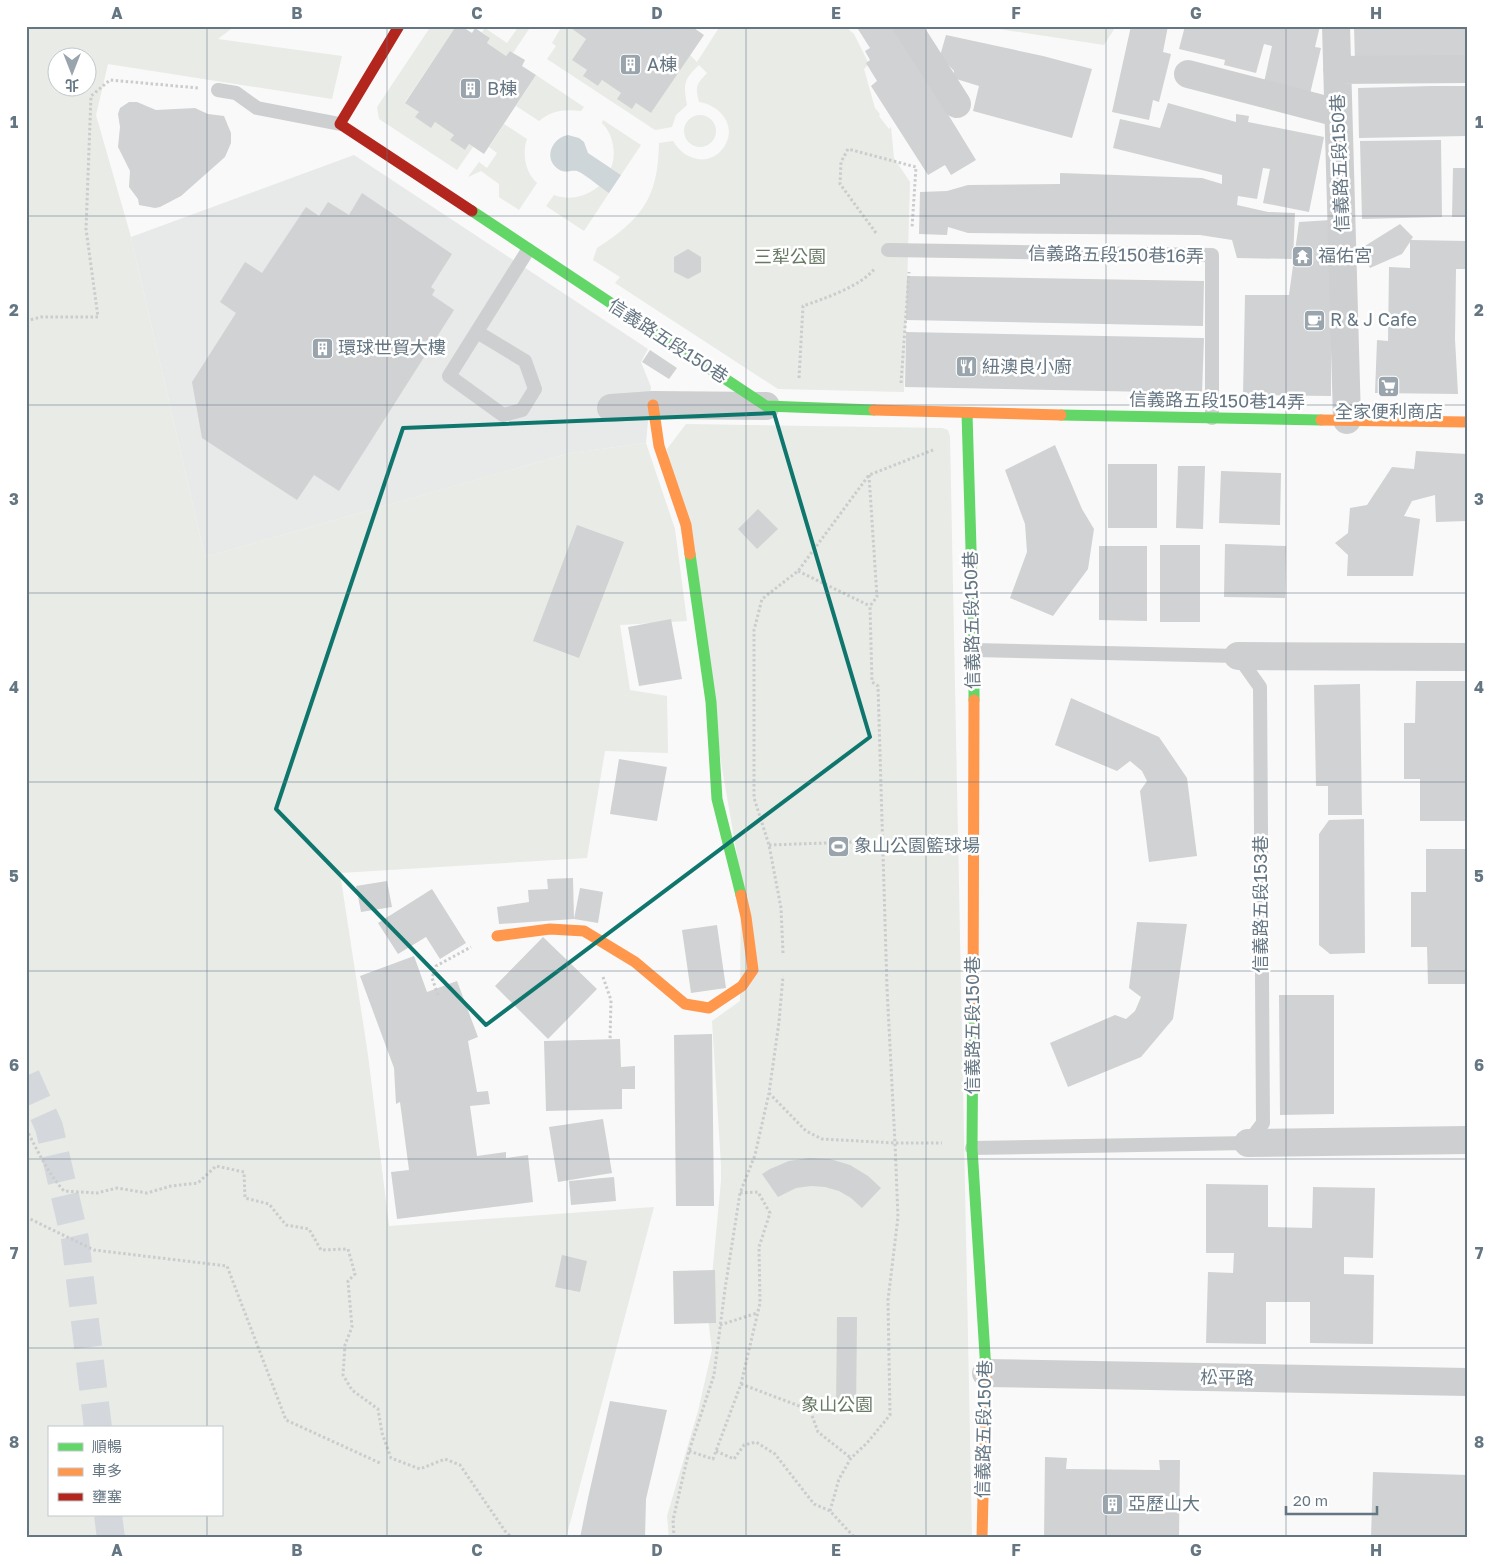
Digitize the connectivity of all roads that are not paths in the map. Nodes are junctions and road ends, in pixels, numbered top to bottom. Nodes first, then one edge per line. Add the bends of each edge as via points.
1 (400, 26) edge
2 (907, 26) edge
3 (1336, 26) edge
4 (1467, 68) edge
5 (1337, 70) junction
6 (1188, 74) dead end
7 (218, 90) road end
8 (957, 104) dead end
9 (1338, 113) junction
10 (340, 124) junction
11 (528, 250) junction
12 (888, 250) road end
13 (477, 332) junction
14 (653, 405) junction
15 (766, 406) junction
16 (611, 408) dead end
17 (967, 413) junction
18 (1212, 418) junction
19 (1347, 420) junction
20 (1467, 422) edge
21 (974, 650) junction
22 (1238, 656) junction
23 (1467, 658) edge
24 (497, 936) road end
25 (1467, 1140) edge
26 (1248, 1143) junction
27 (972, 1148) junction
28 (986, 1374) junction
29 (1467, 1382) edge
30 (982, 1538) edge

1 - 10 street
2 - 8 street
3 - 5 street, 信義路五段150巷
4 - 5 street
5 - 9 street, 信義路五段150巷
6 - 9 street
7 - 10 lane via 236,94 257,108
9 - 19 street, 信義路五段150巷
10 - 11 street, 信義路五段150巷
11 - 13 lane
11 - 15 street, 信義路五段150巷
12 - 18 lane, 信義路五段150巷16弄 via 1212,255
13 - 13 lane via 449,376 503,415 522,410 535,389 525,361
14 - 15 street
14 - 16 street
14 - 24 street via 659,446 686,525 711,702 717,798 746,917 754,970 742,986 709,1008 685,1004 634,962 584,931 550,929
15 - 17 street
17 - 18 street, 信義路五段150巷14弄
17 - 21 street, 信義路五段150巷
18 - 19 street, 信義路五段150巷14弄
19 - 20 street, 信義路五段150巷14弄
21 - 22 lane
21 - 27 street, 信義路五段150巷
22 - 23 street
22 - 26 lane, 信義路五段153巷 via 1260,686 1263,1123
25 - 26 street
26 - 27 lane
27 - 28 street, 信義路五段150巷
28 - 29 street, 松平路
28 - 30 street, 信義路五段150巷

